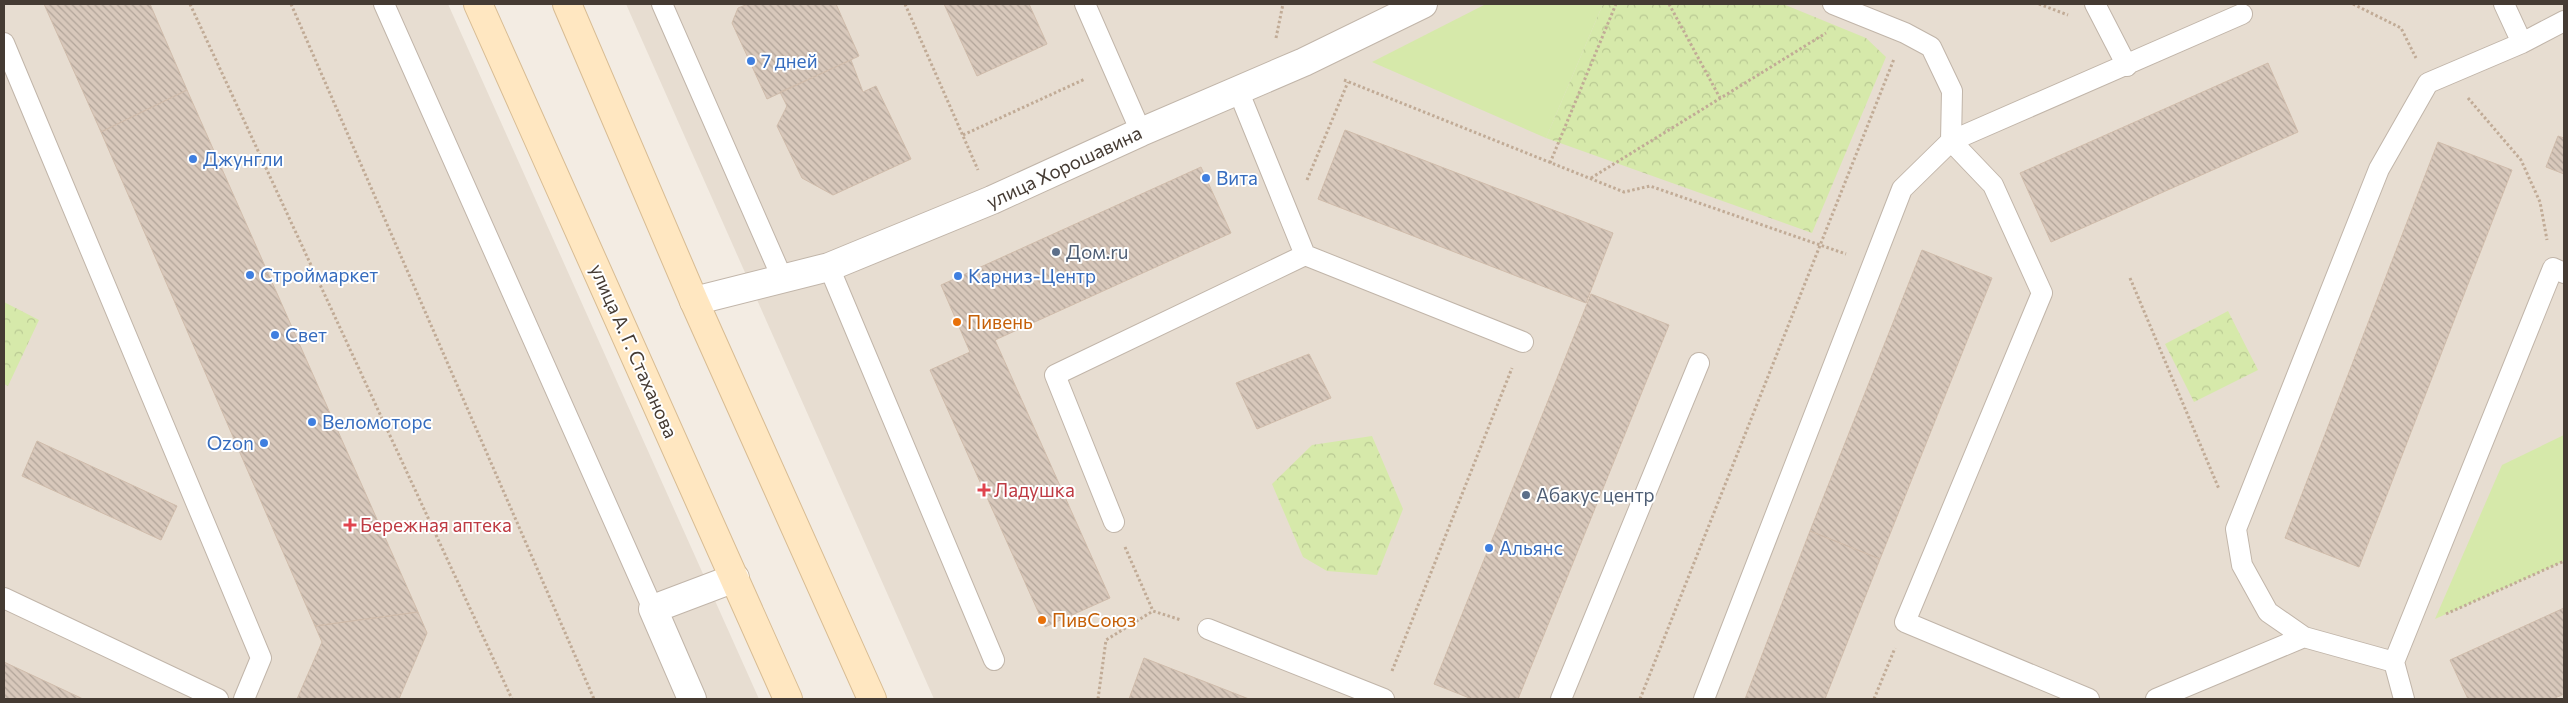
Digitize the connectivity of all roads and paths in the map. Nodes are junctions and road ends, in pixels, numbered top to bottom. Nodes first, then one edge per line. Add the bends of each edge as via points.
1 (190, 4) edge
2 (291, 4) edge
3 (384, 4) edge
4 (478, 4) edge
5 (567, 4) edge
6 (662, 4) edge
7 (905, 4) edge
8 (1085, 4) edge
9 (1423, 4) edge
10 (1616, 4) edge
11 (1669, 4) edge
12 (1833, 4) edge
13 (2095, 4) edge
14 (2353, 4) edge
15 (2504, 4) edge
16 (1857, 14) junction
17 (2242, 14) dead end
18 (2560, 29) edge
19 (1905, 33) junction
20 (4, 43) edge
21 (2522, 43) junction
22 (1304, 62) junction
23 (2127, 66) junction
24 (1112, 67) junction
25 (2448, 74) junction
26 (1348, 82) junction
27 (2428, 83) junction
28 (1238, 90) junction
29 (1720, 98) junction
30 (1141, 132) junction
31 (963, 135) junction
32 (1951, 141) junction
33 (1550, 163) junction
34 (1590, 178) junction
35 (992, 200) junction
36 (1291, 219) junction
37 (1820, 245) junction
38 (1305, 255) junction
39 (1872, 264) junction
40 (829, 267) junction
41 (2559, 270) edge
42 (2130, 278) dead end
43 (783, 280) junction
44 (694, 301) junction
45 (1523, 342) joint
46 (1699, 362) dead end
47 (1114, 522) joint
48 (2236, 529) junction
49 (2564, 561) edge
50 (735, 578) junction
51 (4, 598) edge
52 (653, 609) junction
53 (1153, 611) junction
54 (1905, 622) junction
55 (1208, 629) joint
56 (2408, 631) junction
57 (2304, 637) junction
58 (994, 660) dead end
59 (2394, 662) junction
60 (218, 699) edge
61 (244, 699) edge
62 (512, 699) edge
63 (594, 699) edge
64 (692, 699) edge
65 (788, 699) edge
66 (872, 699) edge
67 (1098, 699) edge
68 (1382, 699) edge
69 (1561, 699) edge
70 (1640, 699) edge
71 (1704, 699) edge
72 (1874, 699) edge
73 (2089, 699) edge
74 (2156, 699) edge
75 (2404, 699) edge

1 - 62 path
2 - 63 path
3 - 52 lane
4 - 50 main road, улица А. Г. Стаханова
5 - 44 main road
6 - 43 lane
7 - 31 path
8 - 24 lane
9 - 22 street, улица Хорошавина
10 - 33 path
11 - 29 path
12 - 16 lane
13 - 23 lane
14 - 27 path via 2401,28
15 - 21 lane
16 - 19 lane
16 - 29 path
17 - 23 lane
18 - 21 lane
19 - 32 lane via 1931,47 1952,91
19 - 37 path
20 - 61 lane via 261,658
21 - 25 lane
22 - 26 path
22 - 28 street, улица Хорошавина
23 - 32 lane
24 - 30 lane
24 - 31 path
25 - 27 lane
25 - 41 path via 2521,160 2540,202
26 - 33 path
26 - 36 path
27 - 48 lane via 2379,169
28 - 30 street, улица Хорошавина
28 - 36 lane
29 - 34 path
30 - 35 street, улица Хорошавина
31 - 35 path
32 - 39 lane via 1902,188
32 - 54 lane via 1993,184 2042,293
33 - 34 path
34 - 37 path via 1624,192 1650,186
35 - 40 street, улица Хорошавина
36 - 38 lane
37 - 39 path
37 - 70 path
38 - 45 lane
38 - 47 lane via 1055,375
39 - 71 lane
40 - 43 street, улица Хорошавина
40 - 58 lane
41 - 56 lane
42 - 48 path
43 - 44 street, улица Хорошавина
44 - 66 main road
45 - 68 path
46 - 69 lane
47 - 53 path
48 - 57 lane via 2242,565 2268,612
49 - 56 path
50 - 52 street
50 - 65 main road, улица А. Г. Стаханова
51 - 60 lane
52 - 64 street
53 - 55 path
53 - 67 path via 1106,640
54 - 72 path
54 - 73 lane
55 - 68 lane
56 - 59 lane
57 - 59 lane
57 - 74 lane
59 - 75 lane

